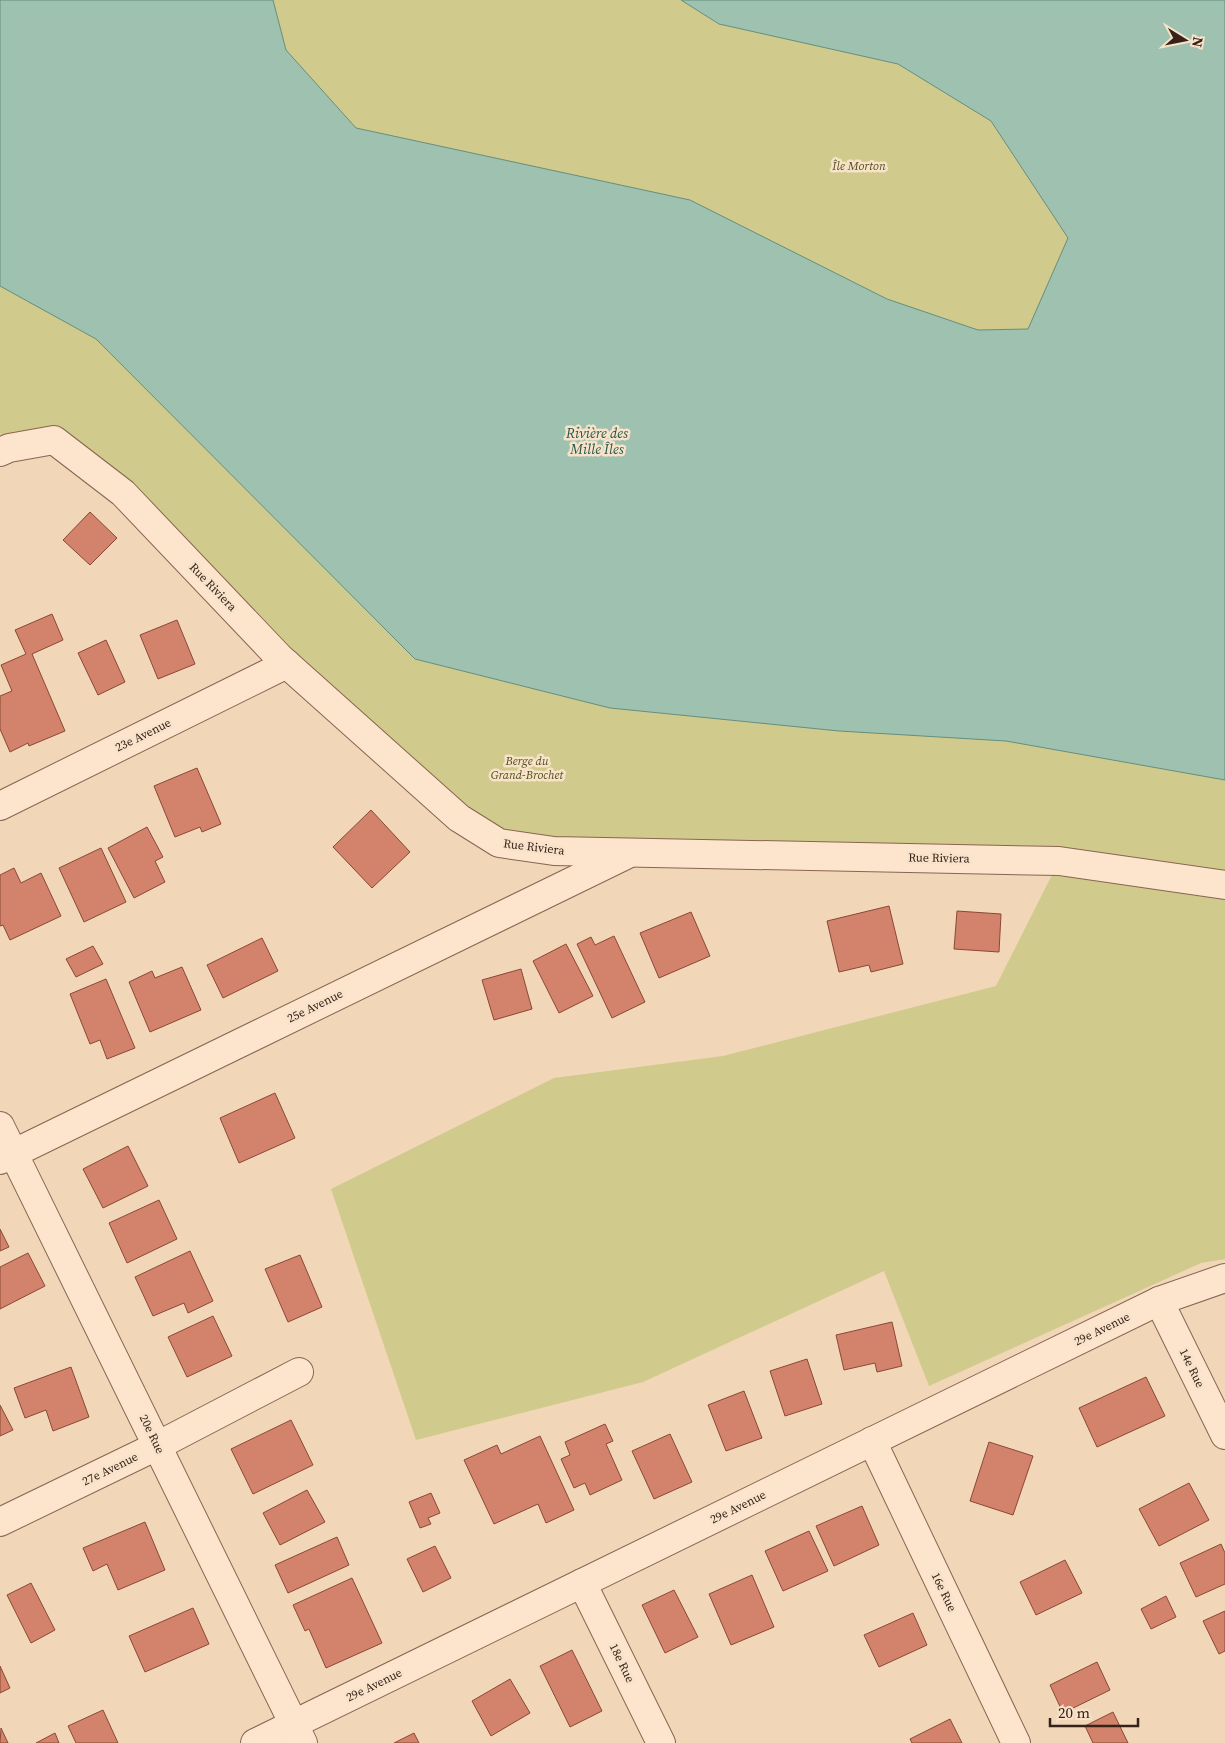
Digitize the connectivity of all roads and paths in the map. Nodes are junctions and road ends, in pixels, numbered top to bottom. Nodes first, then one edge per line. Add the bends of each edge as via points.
1 (0, 452) edge
2 (287, 664) junction
3 (0, 806) edge
4 (630, 852) junction
5 (1225, 885) edge
6 (0, 1126) edge
7 (7, 1156) edge
8 (1225, 1278) edge
9 (1159, 1301) junction
10 (299, 1372) dead end
11 (1225, 1435) edge
12 (872, 1441) junction
13 (157, 1446) junction
14 (0, 1522) edge
15 (582, 1583) junction
16 (299, 1734) edge
17 (255, 1743) edge
18 (661, 1743) edge
19 (1016, 1743) edge

1 - 2 street, Rue Riviera via 54,440 123,493
2 - 3 street, 23e Avenue
2 - 4 street, Rue Riviera via 459,818 499,843 554,851
4 - 5 street, Rue Riviera via 1059,861
4 - 7 street, 25e Avenue
6 - 7 street, 20e Rue
7 - 13 street, 20e Rue
8 - 9 street, 29e Avenue
9 - 11 street, 14e Rue
9 - 12 street, 29e Avenue
10 - 13 street, 27e Avenue
12 - 15 street, 29e Avenue
12 - 19 street, 16e Rue
13 - 14 street, 27e Avenue
13 - 16 street, 20e Rue
15 - 16 street, 29e Avenue
15 - 18 street, 18e Rue
16 - 17 street, 29e Avenue

